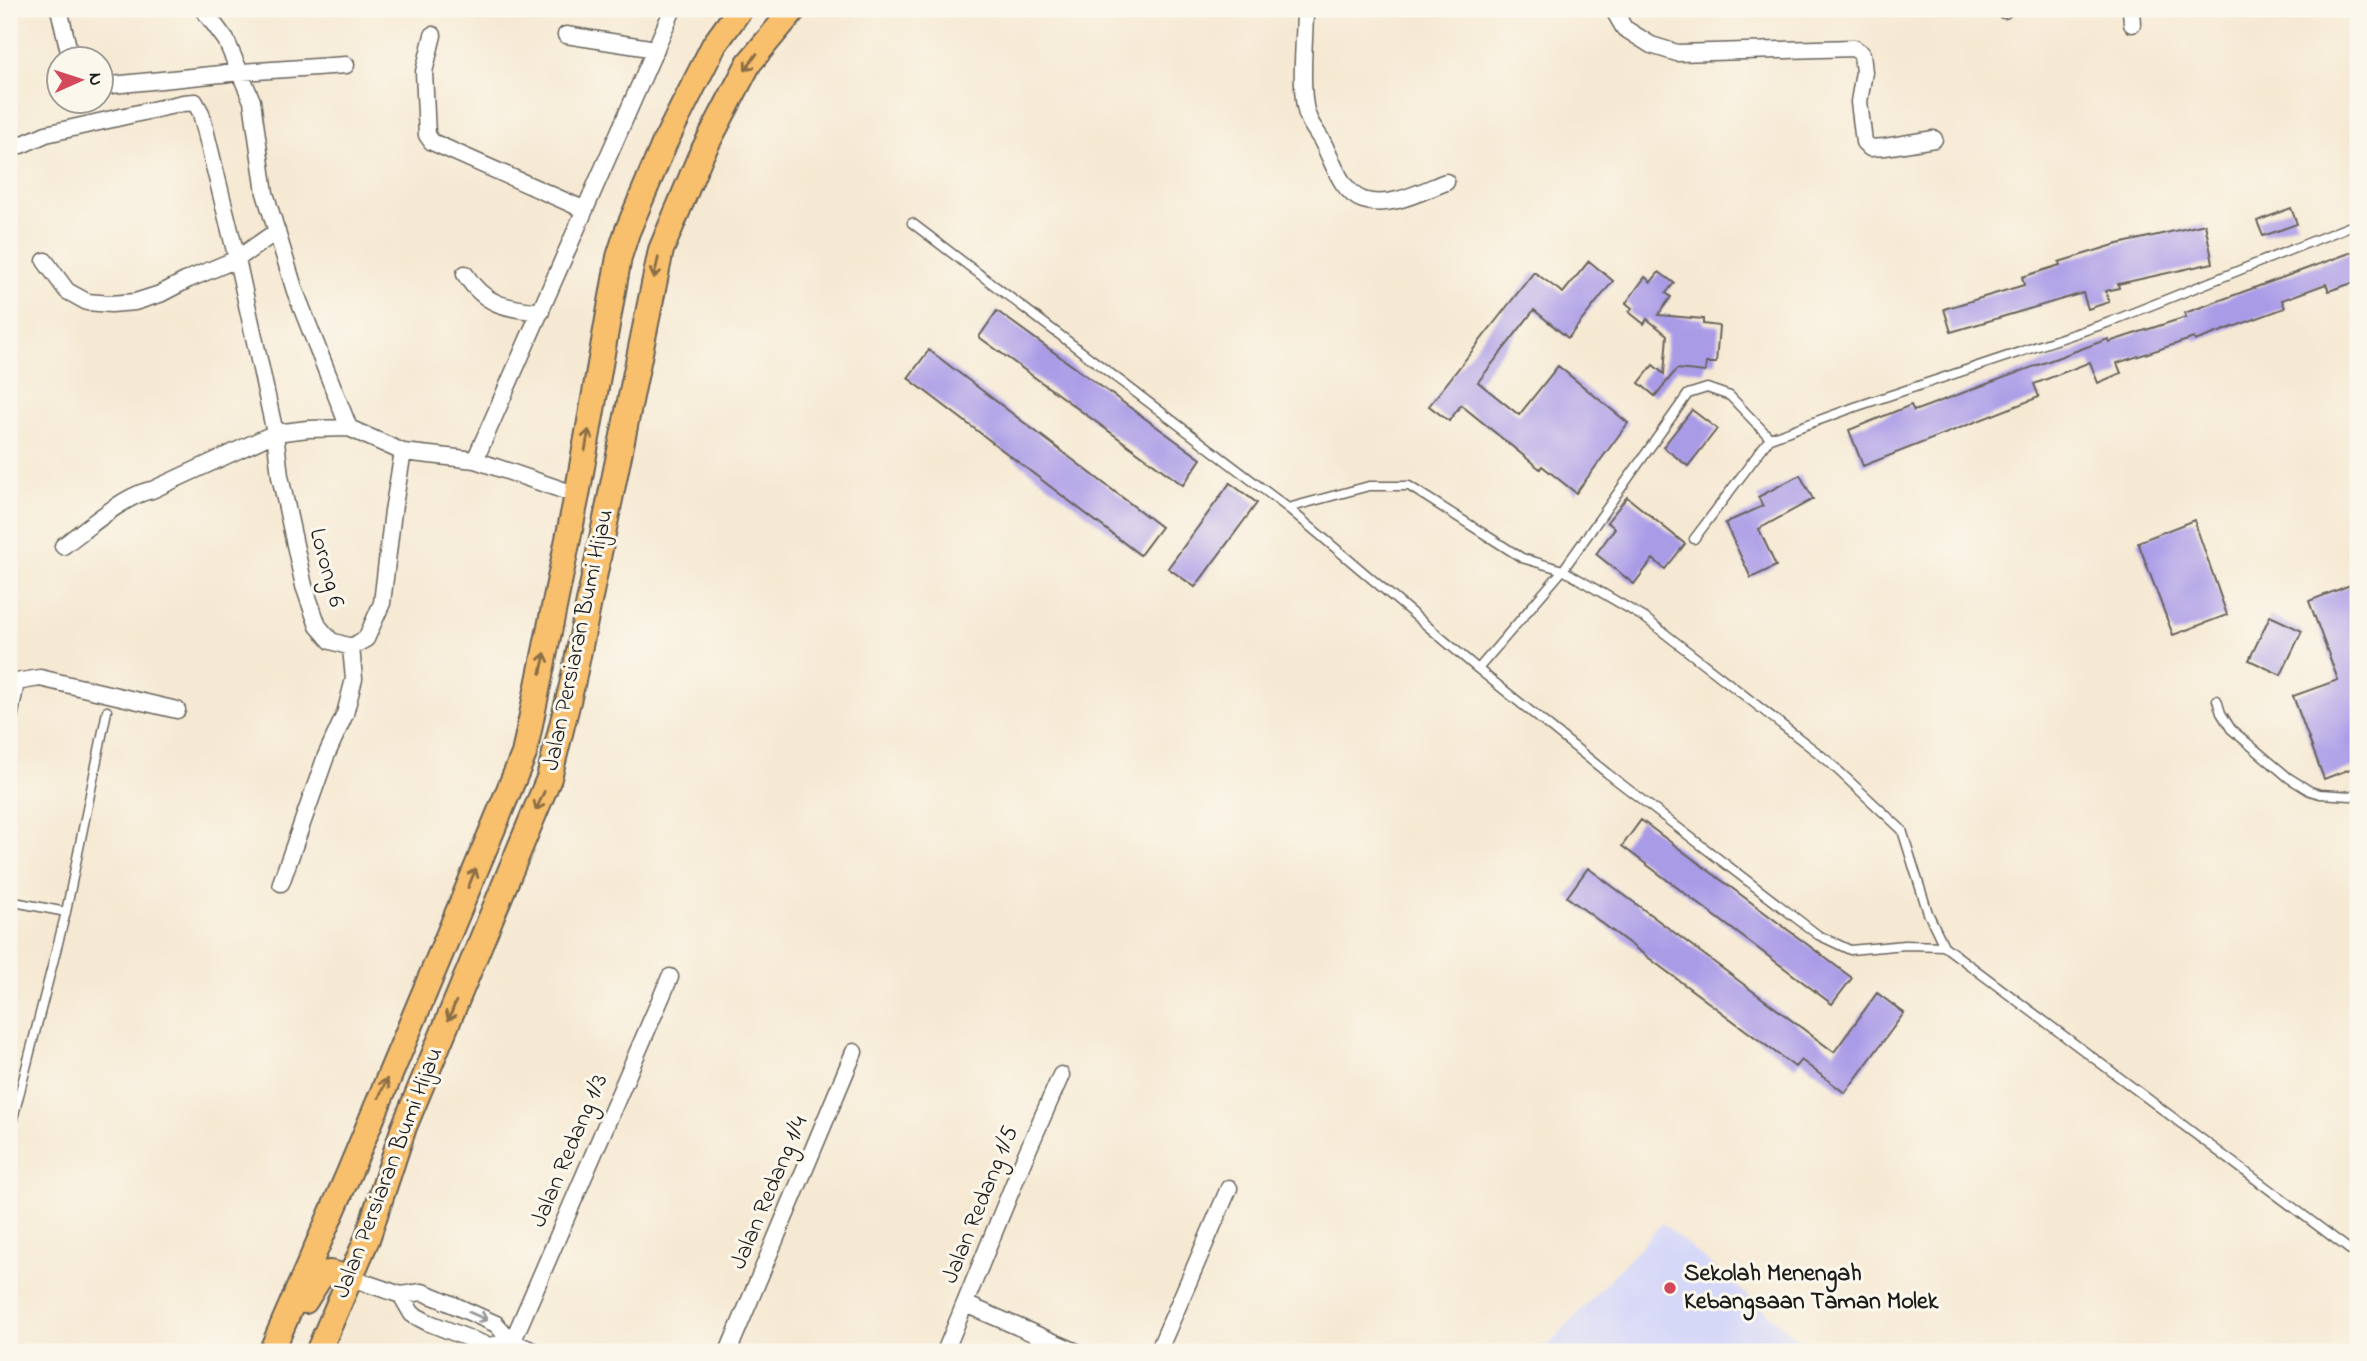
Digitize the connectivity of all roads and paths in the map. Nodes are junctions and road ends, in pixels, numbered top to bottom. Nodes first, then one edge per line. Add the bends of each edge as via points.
1 (59, 9) edge
2 (203, 9) edge
3 (673, 9) edge
4 (740, 9) edge
5 (794, 9) edge
6 (1305, 9) edge
7 (1612, 9) edge
8 (433, 35) dead end
9 (566, 35) dead end
10 (68, 46) edge
11 (656, 49) junction
12 (346, 65) dead end
13 (242, 72) junction
14 (116, 85) edge
15 (1934, 139) dead end
16 (21, 145) dead end
17 (1446, 182) dead end
18 (583, 209) junction
19 (2358, 222) edge
20 (912, 223) dead end
21 (277, 231) junction
22 (237, 259) junction
23 (45, 261) dead end
24 (465, 274) dead end
25 (541, 312) junction
26 (349, 428) junction
27 (275, 433) junction
28 (1770, 438) junction
29 (402, 452) junction
30 (475, 460) junction
31 (577, 495) junction
32 (1288, 508) junction
33 (1694, 539) dead end
34 (63, 546) dead end
35 (1563, 570) junction
36 (351, 647) junction
37 (1478, 669) junction
38 (12, 681) edge
39 (2217, 700) dead end
40 (177, 710) dead end
41 (107, 711) dead end
42 (9, 719) edge
43 (2358, 792) edge
44 (281, 883) dead end
45 (9, 901) edge
46 (66, 912) junction
47 (1944, 946) junction
48 (670, 977) dead end
49 (854, 1052) dead end
50 (1061, 1075) dead end
51 (13, 1106) edge
52 (9, 1133) edge
53 (349, 1173) junction
54 (1229, 1188) dead end
55 (2358, 1256) edge
56 (351, 1278) junction
57 (401, 1295) junction
58 (965, 1304) junction
59 (510, 1347) edge
60 (272, 1352) edge
61 (318, 1352) edge
62 (536, 1352) edge
63 (728, 1352) edge
64 (945, 1352) edge
65 (1077, 1352) edge
66 (1158, 1352) edge

1 - 10 street
2 - 13 street
3 - 11 street
31 -> 4 main road, Jalan Persiaran Bumi Hijau via 627,232 713,45
5 -> 56 main road, Jalan Persiaran Bumi Hijau via 749,63 700,157 661,250 549,778 404,1127
6 - 17 street via 1304,106 1348,188 1362,200 1380,202 1401,200
7 - 15 street via 1624,28 1651,45 1677,53 1854,48 1862,54 1864,72 1859,102 1864,142 1870,148
8 - 18 street via 424,72 427,135 432,142
9 - 11 street
11 - 18 street
12 - 13 street
13 - 14 street
13 - 21 street via 252,101 265,193
16 - 22 street, Lorong 6 via 46,134 195,102
18 - 25 street
19 - 28 lane via 2107,323
20 - 32 lane
21 - 22 street
21 - 26 street via 295,291
22 - 23 street via 160,294 111,304 87,302 67,291
22 - 27 street, Lorong 6
24 - 25 street via 476,291 495,303
25 - 30 street
26 - 27 street
26 - 29 street
27 - 34 street via 143,492
27 - 36 street, Lorong 6 via 304,586 318,626 331,641
28 - 33 lane
28 - 35 lane via 1730,396 1707,388 1688,394
29 - 30 street
29 - 36 street, Lorong 6 via 382,603 366,639
30 - 31 street
53 -> 31 main road, Jalan Persiaran Bumi Hijau via 523,754
32 - 35 lane via 1369,486 1409,486 1522,558
32 - 37 lane
35 - 37 lane
35 - 47 lane via 1645,618 1827,760 1902,830 1928,913
36 - 44 street via 354,679 345,714
37 - 47 lane via 1818,934 1850,950
38 - 40 street via 40,678
38 - 42 street
39 - 43 lane via 2231,729 2295,782 2320,794 2351,796
41 - 46 lane
45 - 46 lane
46 - 51 lane
47 - 55 lane
48 - 59 street, Jalan Redang 1/3
49 - 63 street, Jalan Redang 1/4
50 - 58 street, Jalan Redang 1/5
51 - 52 lane
53 - 56 main road via 330,1257
53 - 60 main road, Jalan Persiaran Bumi Hijau
54 - 66 street
56 - 57 street
56 - 60 main road via 322,1275
56 - 61 main road, Jalan Persiaran Bumi Hijau
57 - 59 street via 412,1314 427,1322 488,1346
57 -> 59 street via 422,1292 496,1324
58 - 64 street, Jalan Redang 1/5
58 - 65 street
59 - 62 street

